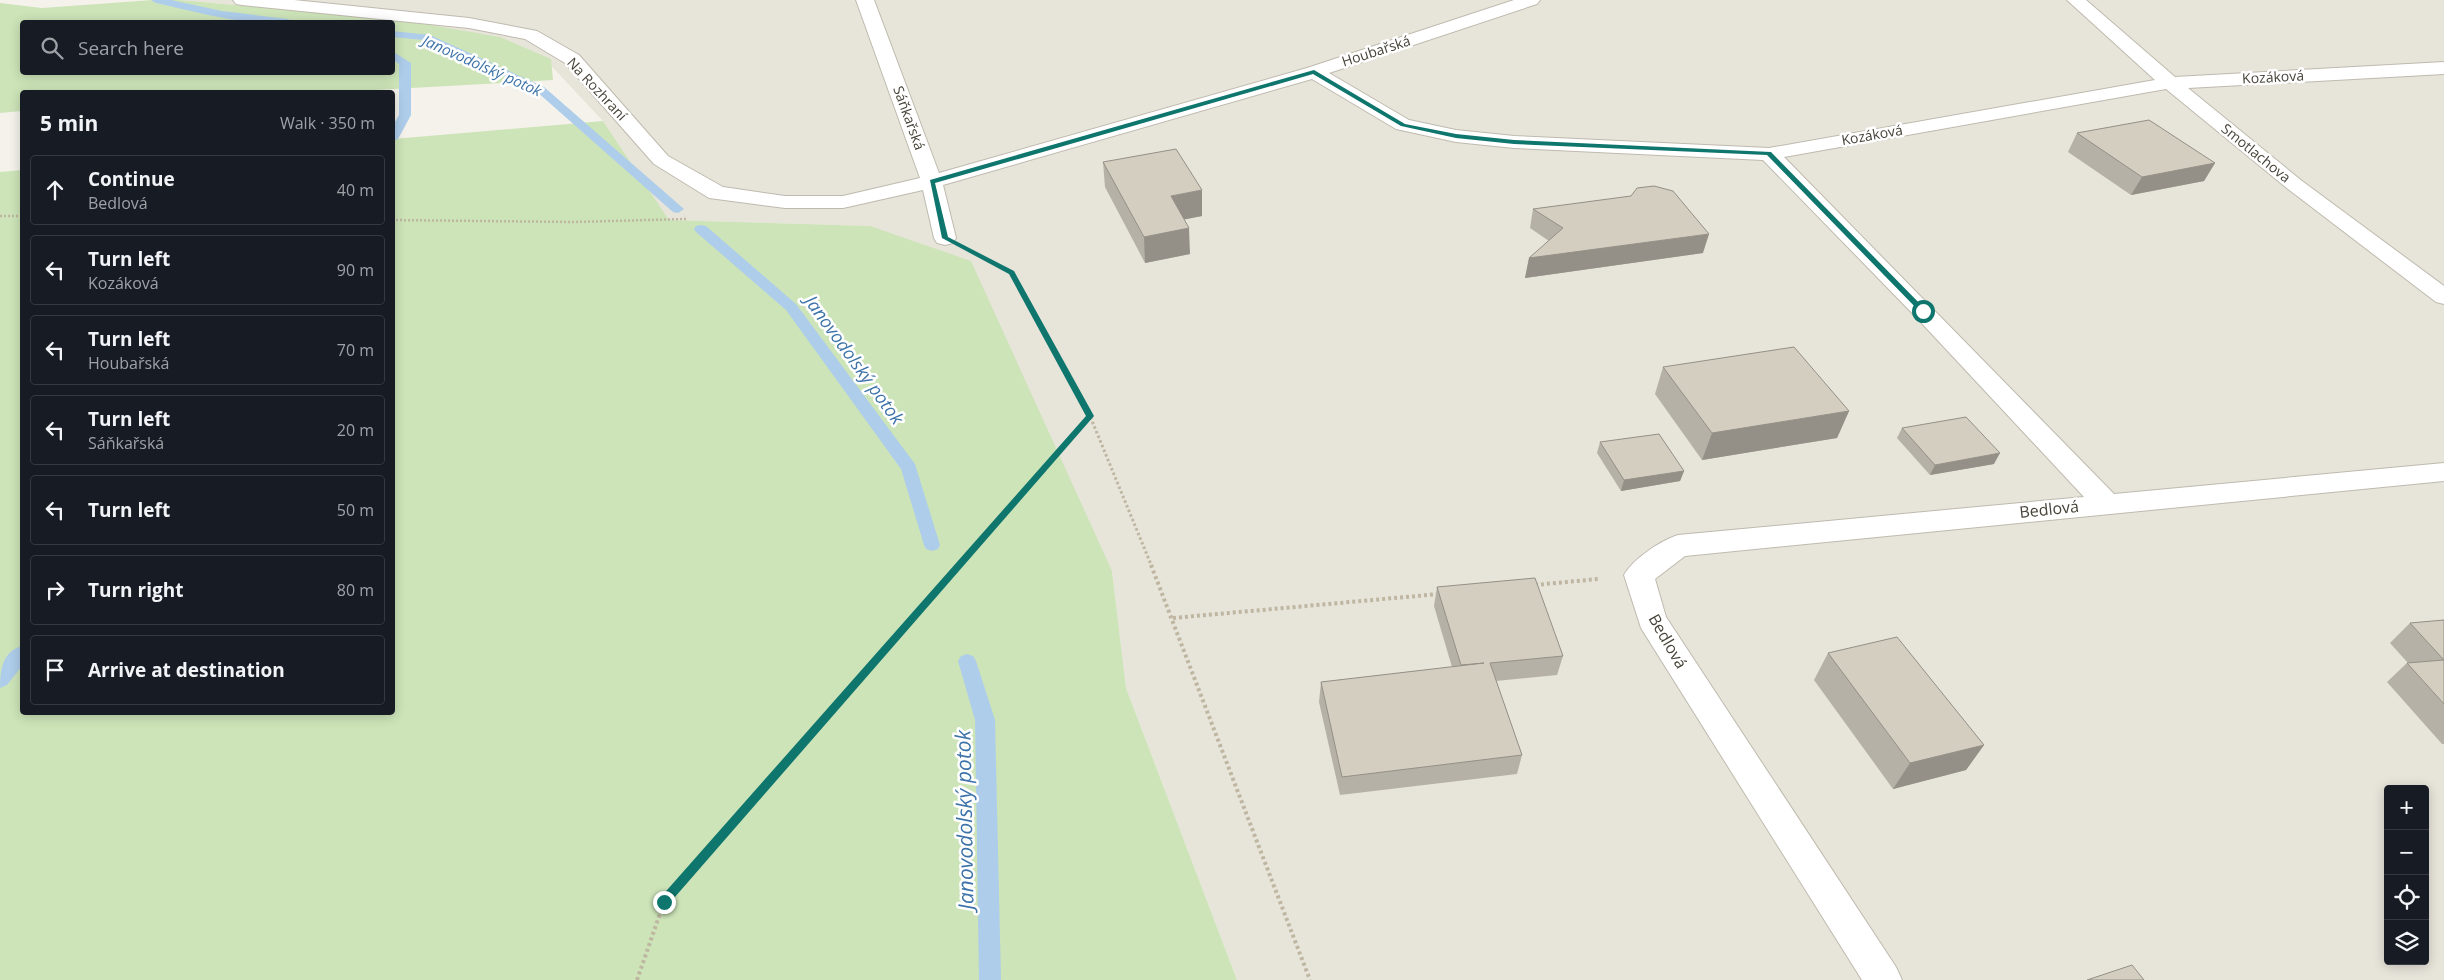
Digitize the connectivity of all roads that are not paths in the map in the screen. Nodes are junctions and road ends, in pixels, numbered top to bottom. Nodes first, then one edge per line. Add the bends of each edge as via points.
1 (242, 0) edge
2 (865, 0) edge
3 (1530, 0) edge
4 (2076, 0) edge
5 (2444, 68) edge
6 (1314, 72) junction
7 (2170, 84) junction
8 (1768, 154) junction
9 (932, 182) junction
10 (945, 238) road end
11 (2444, 297) edge
12 (2444, 472) edge
13 (2106, 503) junction
14 (1883, 980) edge

1 - 9 street, Na Rozhraní via 469,22 531,35 572,59 661,160 718,193 785,202 842,202
2 - 9 street, Sáňkařská
3 - 6 street, Houbařská
4 - 7 street, Smotlachova
5 - 7 street, Kozáková
6 - 8 street, Kozáková via 1403,125 1456,136 1514,142
6 - 9 street, Houbařská
7 - 8 street, Kozáková
7 - 11 street, Smotlachova
8 - 13 street, Bedlová
9 - 10 street, Sáňkařská
12 - 13 street, Bedlová
13 - 14 street, Bedlová via 1678,546 1639,575 1652,620

